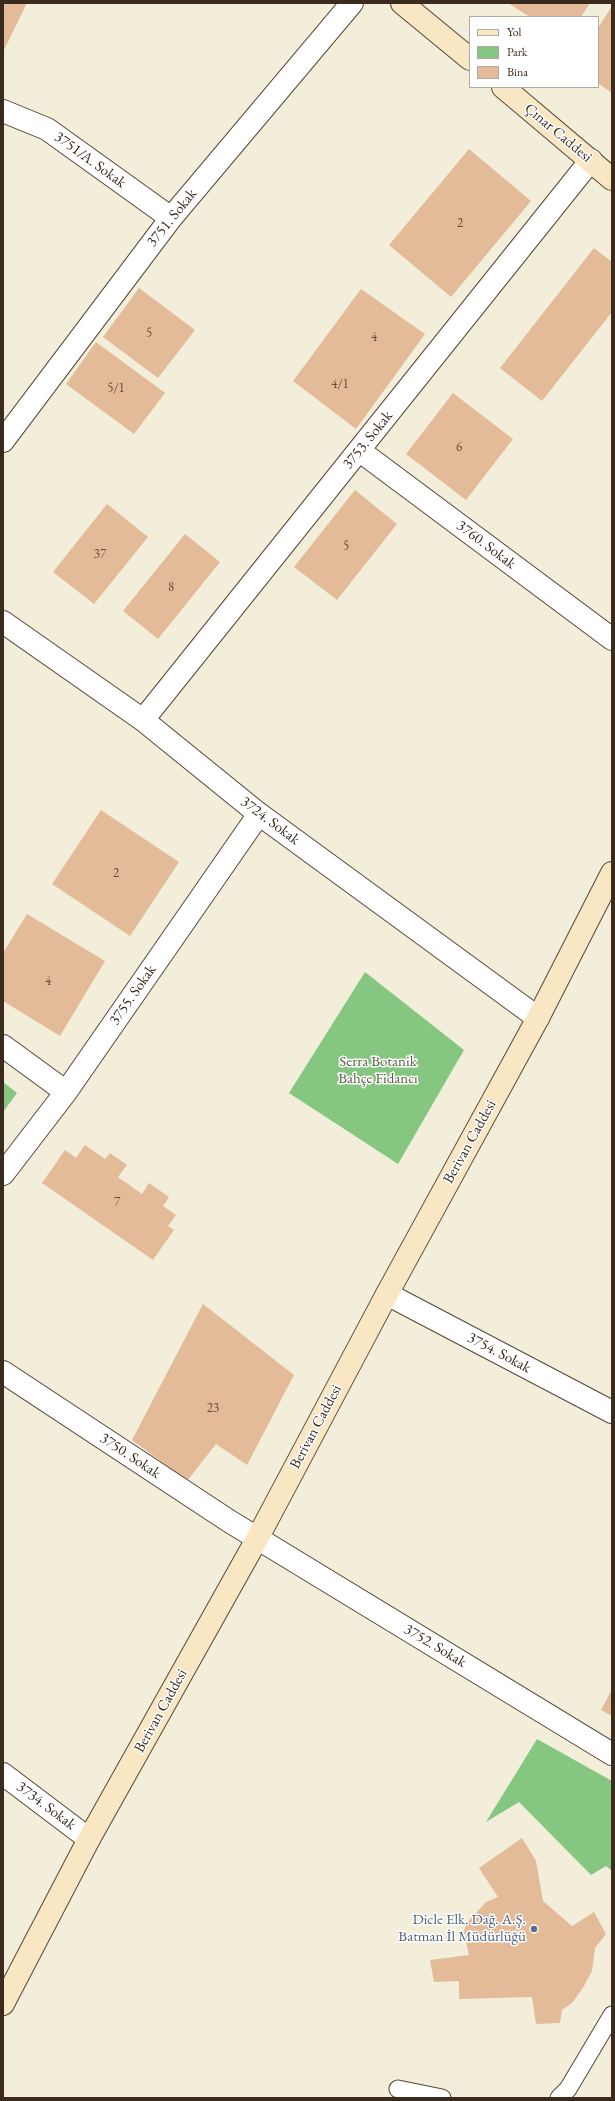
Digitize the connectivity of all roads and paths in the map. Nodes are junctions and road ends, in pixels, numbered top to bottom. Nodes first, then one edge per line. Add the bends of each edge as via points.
1 (352, 3) edge
2 (402, 3) edge
3 (469, 58) edge
4 (504, 88) edge
5 (3, 111) edge
6 (591, 160) junction
7 (612, 179) edge
8 (171, 218) junction
9 (3, 441) edge
10 (360, 451) junction
11 (3, 622) edge
12 (612, 639) edge
13 (143, 720) junction
14 (259, 814) junction
15 (612, 874) edge
16 (538, 1018) junction
17 (3, 1046) edge
18 (66, 1092) junction
19 (3, 1174) edge
20 (387, 1294) junction
21 (3, 1372) edge
22 (612, 1412) edge
23 (257, 1539) junction
24 (612, 1754) edge
25 (3, 1774) edge
26 (89, 1838) junction
27 (9, 1984) edge
28 (3, 2004) edge
29 (612, 2015) edge
30 (398, 2089) dead end
31 (442, 2098) edge
32 (559, 2098) edge

1 - 8 street, 3751. Sokak
2 - 3 street
4 - 6 street, Çınar Caddesi
5 - 8 street, 3751/A. Sokak via 47,129
6 - 7 street, Çınar Caddesi
6 - 10 street, 3753. Sokak
8 - 9 street, 3751. Sokak
10 - 12 street, 3760. Sokak
10 - 13 street, 3753. Sokak
11 - 13 street, 3724. Sokak
13 - 14 street, 3724. Sokak
14 - 16 street, 3724. Sokak
14 - 18 street, 3755. Sokak
15 - 16 street, Berivan Caddesi
16 - 20 street, Berivan Caddesi
17 - 18 street
18 - 19 street, 3755. Sokak
20 - 22 street, 3754. Sokak
20 - 23 street, Berivan Caddesi
21 - 23 street, 3750. Sokak
23 - 24 street, 3752. Sokak
23 - 26 street, Berivan Caddesi
25 - 26 street, 3734. Sokak
26 - 27 street, Berivan Caddesi
27 - 28 street, Berivan Caddesi
29 - 32 lane via 568,2089
30 - 31 lane

